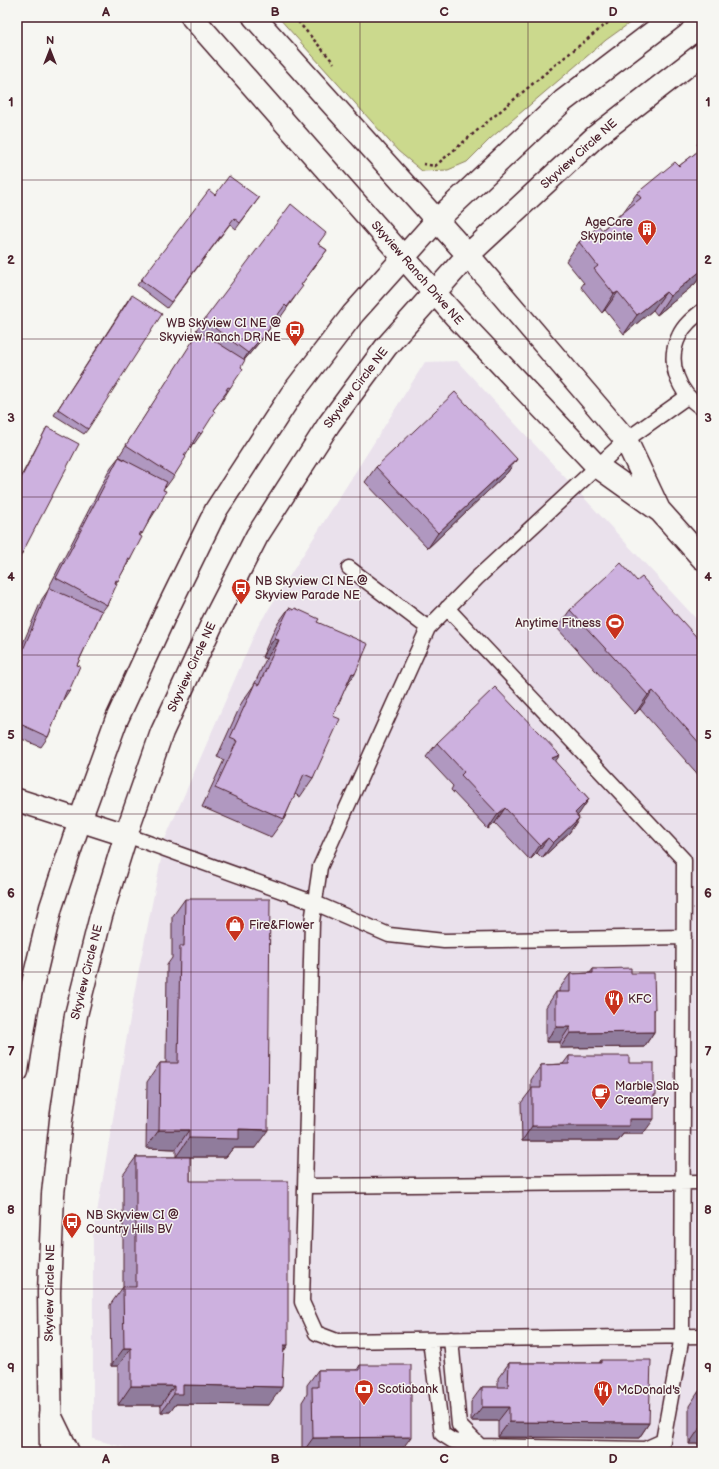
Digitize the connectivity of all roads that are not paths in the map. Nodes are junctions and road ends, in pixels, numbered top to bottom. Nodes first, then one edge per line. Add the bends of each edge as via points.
1 (192, 17) edge
2 (254, 17) edge
3 (673, 17) edge
4 (702, 54) edge
5 (437, 220) junction
6 (468, 255) junction
7 (403, 257) junction
8 (433, 293) junction
9 (702, 311) edge
10 (688, 396) junction
11 (702, 408) edge
12 (626, 440) junction
13 (597, 466) junction
14 (660, 511) junction
15 (702, 558) edge
16 (349, 568) dead end
17 (447, 608) junction
18 (428, 628) junction
19 (17, 800) edge
20 (80, 820) junction
21 (126, 834) junction
22 (315, 903) junction
23 (684, 937) junction
24 (17, 1071) edge
25 (702, 1182) edge
26 (682, 1183) junction
27 (306, 1186) junction
28 (682, 1336) junction
29 (702, 1336) edge
30 (451, 1339) junction
31 (430, 1340) junction
32 (50, 1416) junction
33 (480, 1446) junction
34 (52, 1452) edge
35 (68, 1452) edge

1 - 7 street, Skyview Ranch Drive NE
2 - 5 street, Skyview Ranch Drive NE
3 - 5 street via 563,101
4 - 6 street, Skyview Circle NE via 595,137
5 - 6 street, Skyview Ranch Drive NE
5 - 7 street
6 - 8 street, Skyview Circle NE
6 - 12 street, Skyview Ranch Drive NE
7 - 8 street, Skyview Ranch Drive NE
7 - 20 street via 353,314 291,395 216,510 116,721
8 - 13 street, Skyview Ranch Drive NE
8 - 21 street, Skyview Circle NE via 386,347 329,424 257,536 212,624 162,732
9 - 10 lane via 689,322 679,336 674,353 675,370 681,387
10 - 11 lane
10 - 12 lane
12 - 13 lane
12 - 14 street, Skyview Ranch Drive NE
13 - 14 street, Skyview Ranch Drive NE
13 - 17 lane
14 - 15 street, Skyview Ranch Drive NE
16 - 18 lane
17 - 18 lane
17 - 23 lane via 684,860
18 - 22 lane via 320,867
19 - 20 street
20 - 21 street
20 - 24 street via 51,907 27,1008
21 - 22 lane
21 - 32 street, Skyview Circle NE via 101,916 76,1015 61,1120 53,1194 49,1292
22 - 23 lane via 390,935 444,941
22 - 27 lane via 312,922
23 - 26 lane
25 - 26 lane
26 - 27 lane
26 - 28 lane
27 - 31 lane via 302,1302 316,1333 337,1341
28 - 29 lane
28 - 30 lane
28 - 33 lane via 663,1441 645,1449
30 - 31 lane
30 - 33 lane via 459,1425
31 - 33 lane via 442,1434 453,1441
32 - 34 street, Skyview Circle NE
32 - 35 street

